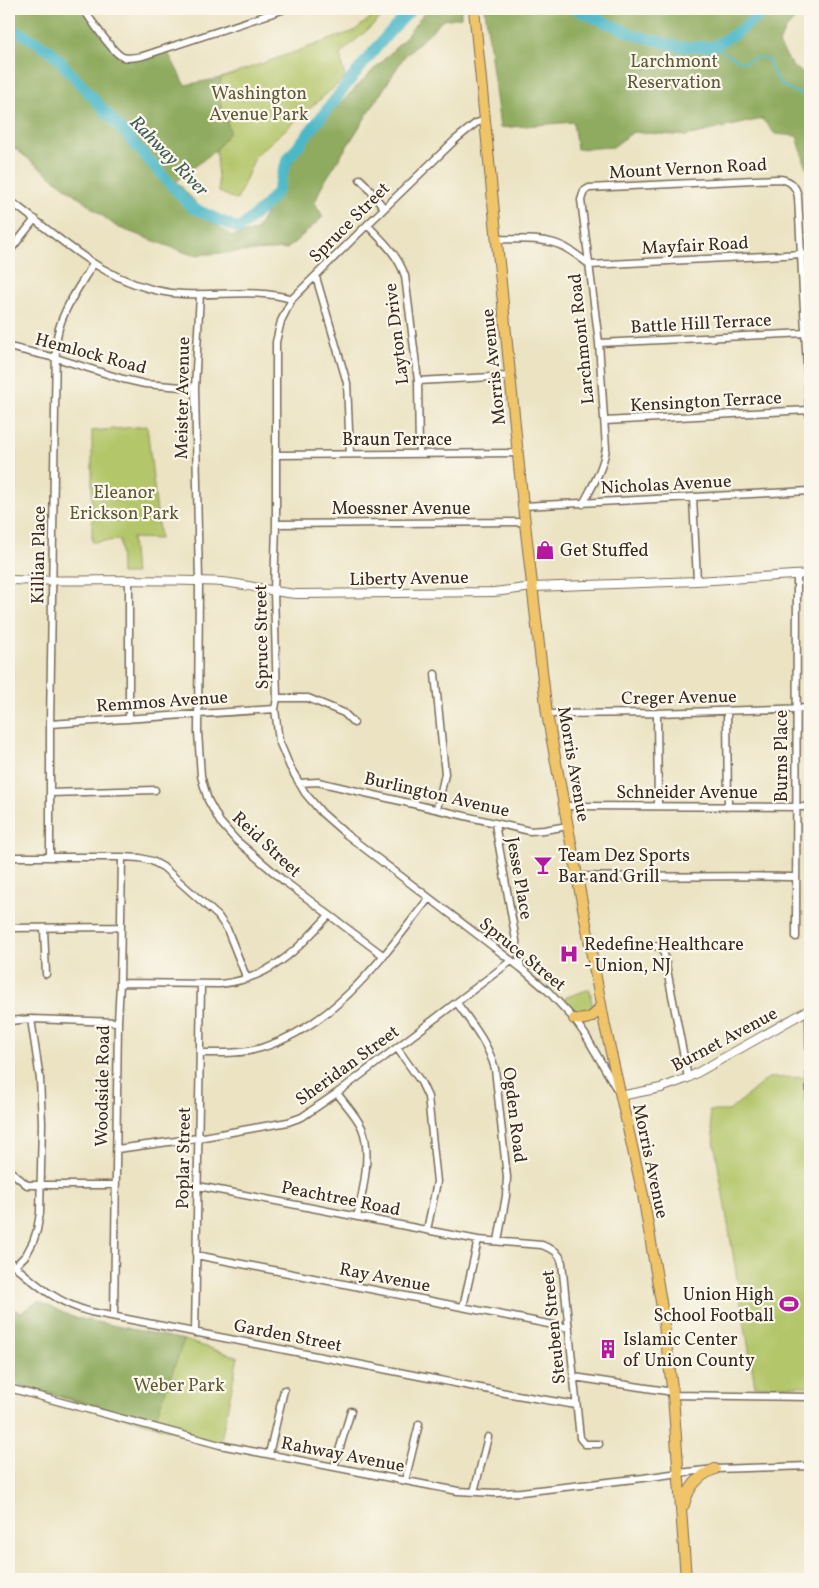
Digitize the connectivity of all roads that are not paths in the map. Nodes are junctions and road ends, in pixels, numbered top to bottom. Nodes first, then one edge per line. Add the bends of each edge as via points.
1 (83, 9) edge
2 (285, 9) edge
3 (474, 9) edge
4 (486, 120) junction
5 (360, 179) dead end
6 (9, 200) edge
7 (384, 208) junction
8 (35, 218) junction
9 (367, 224) junction
10 (497, 239) junction
11 (9, 252) edge
12 (802, 254) junction
13 (93, 264) junction
14 (590, 265) junction
15 (316, 276) junction
16 (200, 294) junction
17 (292, 299) junction
18 (806, 333) junction
19 (599, 343) junction
20 (9, 347) edge
21 (56, 358) junction
22 (510, 376) junction
23 (418, 381) junction
24 (195, 388) junction
25 (810, 410) edge
26 (605, 422) junction
27 (810, 425) edge
28 (518, 453) junction
29 (276, 454) junction
30 (350, 454) junction
31 (419, 454) junction
32 (810, 491) edge
33 (693, 498) junction
34 (583, 504) junction
35 (523, 506) junction
36 (525, 522) junction
37 (276, 524) junction
38 (810, 574) edge
39 (797, 575) junction
40 (9, 580) edge
41 (129, 580) junction
42 (52, 581) junction
43 (198, 581) junction
44 (697, 581) junction
45 (533, 587) junction
46 (274, 591) junction
47 (435, 674) dead end
48 (277, 698) junction
49 (810, 708) edge
50 (275, 709) junction
51 (796, 709) junction
52 (727, 711) junction
53 (198, 713) junction
54 (548, 714) junction
55 (657, 714) junction
56 (129, 719) junction
57 (354, 723) dead end
58 (50, 724) junction
59 (299, 783) junction
60 (155, 790) dead end
61 (50, 794) junction
62 (564, 806) junction
63 (658, 806) junction
64 (728, 807) junction
65 (796, 807) junction
66 (810, 807) edge
67 (437, 809) junction
68 (495, 824) junction
69 (568, 826) junction
70 (9, 857) edge
71 (50, 857) junction
72 (122, 857) junction
73 (578, 876) junction
74 (796, 877) junction
75 (429, 898) junction
76 (329, 915) junction
77 (121, 927) junction
78 (9, 928) edge
79 (44, 929) junction
80 (796, 937) dead end
81 (590, 945) junction
82 (384, 956) junction
83 (512, 961) junction
84 (521, 968) junction
85 (46, 974) dead end
86 (247, 979) junction
87 (120, 984) junction
88 (201, 985) junction
89 (457, 1003) junction
90 (601, 1004) junction
91 (810, 1009) edge
92 (30, 1019) junction
93 (574, 1019) junction
94 (9, 1021) edge
95 (118, 1022) junction
96 (397, 1048) junction
97 (200, 1053) junction
98 (688, 1078) junction
99 (337, 1093) junction
100 (620, 1096) junction
101 (810, 1099) edge
102 (198, 1138) junction
103 (117, 1149) junction
104 (9, 1170) edge
105 (40, 1185) junction
106 (116, 1186) junction
107 (198, 1186) junction
108 (357, 1216) junction
109 (427, 1230) junction
110 (478, 1240) junction
111 (498, 1241) junction
112 (196, 1255) junction
113 (9, 1261) edge
114 (15, 1266) junction
115 (464, 1307) junction
116 (114, 1316) junction
117 (569, 1328) junction
118 (195, 1332) junction
119 (574, 1377) junction
120 (9, 1388) edge
121 (284, 1390) dead end
122 (673, 1394) junction
123 (810, 1397) edge
124 (576, 1405) junction
125 (351, 1411) dead end
126 (419, 1424) dead end
127 (488, 1437) dead end
128 (599, 1444) dead end
129 (269, 1454) junction
130 (810, 1466) edge
131 (334, 1467) junction
132 (715, 1469) junction
133 (679, 1472) junction
134 (405, 1481) junction
135 (474, 1492) junction
136 (682, 1511) junction
137 (686, 1579) edge

1 - 2 street via 121,57 128,58
3 - 4 main road, Morris Avenue
4 - 7 street, Spruce Street via 476,123 455,140
4 - 10 main road, Morris Avenue
5 - 7 street
6 - 8 street
7 - 9 street, Spruce Street
8 - 11 street
8 - 13 street
9 - 15 street, Spruce Street
9 - 23 street, Layton Drive via 394,253 405,276
10 - 14 street, Larchmont Road via 548,242 574,252
10 - 22 main road, Morris Avenue
12 - 14 street, Mayfair Road
12 - 14 street, Mount Vernon Road via 798,196 788,181 589,188 582,195
12 - 18 street
13 - 16 street via 135,285 172,293
13 - 21 street, Killian Place via 58,326
14 - 19 street, Larchmont Road
15 - 17 street, Spruce Street
15 - 30 street via 347,384
16 - 17 street via 267,294
16 - 24 street, Meister Avenue
17 - 29 street, Spruce Street via 281,321 276,342
18 - 19 street, Battle Hill Terrace
18 - 25 street
19 - 26 street, Larchmont Road
20 - 21 street, Hemlock Road
21 - 24 street, Hemlock Road via 130,381
21 - 42 street, Killian Place
22 - 23 street
22 - 28 main road, Morris Avenue
23 - 31 street, Layton Drive
24 - 43 street, Meister Avenue
25 - 26 street, Kensington Terrace
25 - 27 street
26 - 34 street, Larchmont Road via 603,463
28 - 31 street, Braun Terrace
28 - 35 main road, Morris Avenue
29 - 30 street, Braun Terrace
29 - 37 street, Spruce Street
30 - 31 street, Braun Terrace
32 - 33 street, Nicholas Avenue
33 - 34 street, Nicholas Avenue
33 - 44 street
34 - 35 street, Nicholas Avenue
35 - 36 main road, Morris Avenue
36 - 37 street, Moessner Avenue
36 - 45 main road, Morris Avenue
37 - 46 street, Spruce Street
38 - 39 street, Liberty Avenue
39 - 44 street, Liberty Avenue
39 - 51 street, Burns Place
40 - 42 street, Liberty Avenue
41 - 42 street, Liberty Avenue
41 - 43 street, Liberty Avenue
41 - 56 street
42 - 58 street, Killian Place
43 - 46 street, Liberty Avenue via 237,583
43 - 53 street, Meister Avenue
44 - 45 street, Liberty Avenue
45 - 46 street, Liberty Avenue via 494,592 297,594
45 - 54 main road, Morris Avenue
46 - 48 street, Spruce Street
47 - 67 street via 445,774
48 - 50 street, Spruce Street
48 - 57 street via 308,698 344,713
49 - 51 street, Creger Avenue
50 - 53 street, Remmos Avenue
50 - 59 street, Spruce Street via 279,741
51 - 52 street, Creger Avenue
51 - 65 street, Burns Place
52 - 55 street, Creger Avenue
52 - 64 street
53 - 56 street, Remmos Avenue
53 - 76 street, Reid Street via 201,776 208,800 220,822 284,881
54 - 55 street, Creger Avenue
54 - 62 main road, Morris Avenue
55 - 63 street
56 - 58 street, Remmos Avenue
58 - 61 street, Killian Place
59 - 67 street, Burlington Avenue via 318,782
59 - 75 street, Spruce Street via 322,814
60 - 61 street
61 - 71 street, Killian Place
62 - 63 street, Schneider Avenue
62 - 69 main road, Morris Avenue
63 - 64 street, Schneider Avenue
64 - 65 street, Schneider Avenue
65 - 66 street, Schneider Avenue
65 - 74 street, Burns Place
67 - 68 street, Burlington Avenue
68 - 69 street, Burlington Avenue via 530,831
68 - 84 street, Jesse Place
69 - 73 main road, Morris Avenue
70 - 71 street
71 - 72 street
72 - 77 street, Woodside Road
72 - 86 street via 140,858 163,867 212,910 226,930
73 - 74 street
73 - 81 main road, Morris Avenue
74 - 80 street, Burns Place
75 - 82 street
75 - 83 street, Spruce Street
76 - 82 street, Reid Street
76 - 86 street via 290,955
77 - 79 street
77 - 87 street, Woodside Road
78 - 79 street
79 - 85 street
81 - 90 main road, Morris Avenue
81 - 98 street via 652,945 662,948
82 - 97 street via 334,1008 283,1040 241,1052
83 - 84 street, Spruce Street
83 - 89 street, Sheridan Street
84 - 93 street, Spruce Street
86 - 88 street
87 - 88 street
87 - 95 street, Woodside Road
88 - 97 street, Poplar Street
89 - 96 street, Sheridan Street
89 - 111 street, Ogden Road via 486,1045 495,1069 507,1177
90 - 93 main road via 592,1017
90 - 100 main road, Morris Avenue
91 - 98 street, Burnet Avenue
91 - 101 street
92 - 94 street
92 - 95 street
92 - 105 street via 40,1079
93 - 100 street, Spruce Street
95 - 103 street, Woodside Road
96 - 99 street, Sheridan Street
96 - 109 street via 428,1097 437,1182
97 - 102 street, Poplar Street
98 - 100 street, Burnet Avenue via 661,1088
99 - 102 street, Sheridan Street via 315,1110 288,1122
99 - 108 street via 362,1129 366,1149 365,1178
100 - 122 main road, Morris Avenue via 644,1200
102 - 103 street, Sheridan Street
102 - 107 street, Poplar Street
103 - 106 street, Woodside Road
104 - 105 street via 27,1185
105 - 106 street
105 - 114 street via 40,1213 35,1238 26,1255
106 - 116 street, Woodside Road
107 - 108 street, Peachtree Road
107 - 112 street, Poplar Street
108 - 109 street, Peachtree Road
109 - 110 street, Peachtree Road
110 - 111 street, Peachtree Road
110 - 115 street
111 - 117 street, Steuben Street via 542,1245 560,1256
112 - 115 street, Ray Avenue
112 - 118 street, Poplar Street
113 - 114 street, Garden Street
114 - 116 street, Garden Street via 38,1286 67,1304
115 - 117 street, Ray Avenue
116 - 118 street, Garden Street
117 - 119 street, Steuben Street
118 - 124 street, Garden Street
119 - 122 street
119 - 124 street, Steuben Street
120 - 129 street, Rahway Avenue via 220,1445
121 - 129 street
122 - 123 street
122 - 133 main road, Morris Avenue
124 - 128 street, Steuben Street via 580,1438 585,1444
125 - 131 street
126 - 134 street
127 - 135 street
129 - 131 street, Rahway Avenue
130 - 132 street, Rahway Avenue
131 - 134 street, Rahway Avenue
132 - 133 street, Rahway Avenue
132 - 136 main road via 697,1480
133 - 135 street, Rahway Avenue via 520,1492
133 - 136 main road, Morris Avenue
134 - 135 street, Rahway Avenue
136 - 137 main road, Morris Avenue

